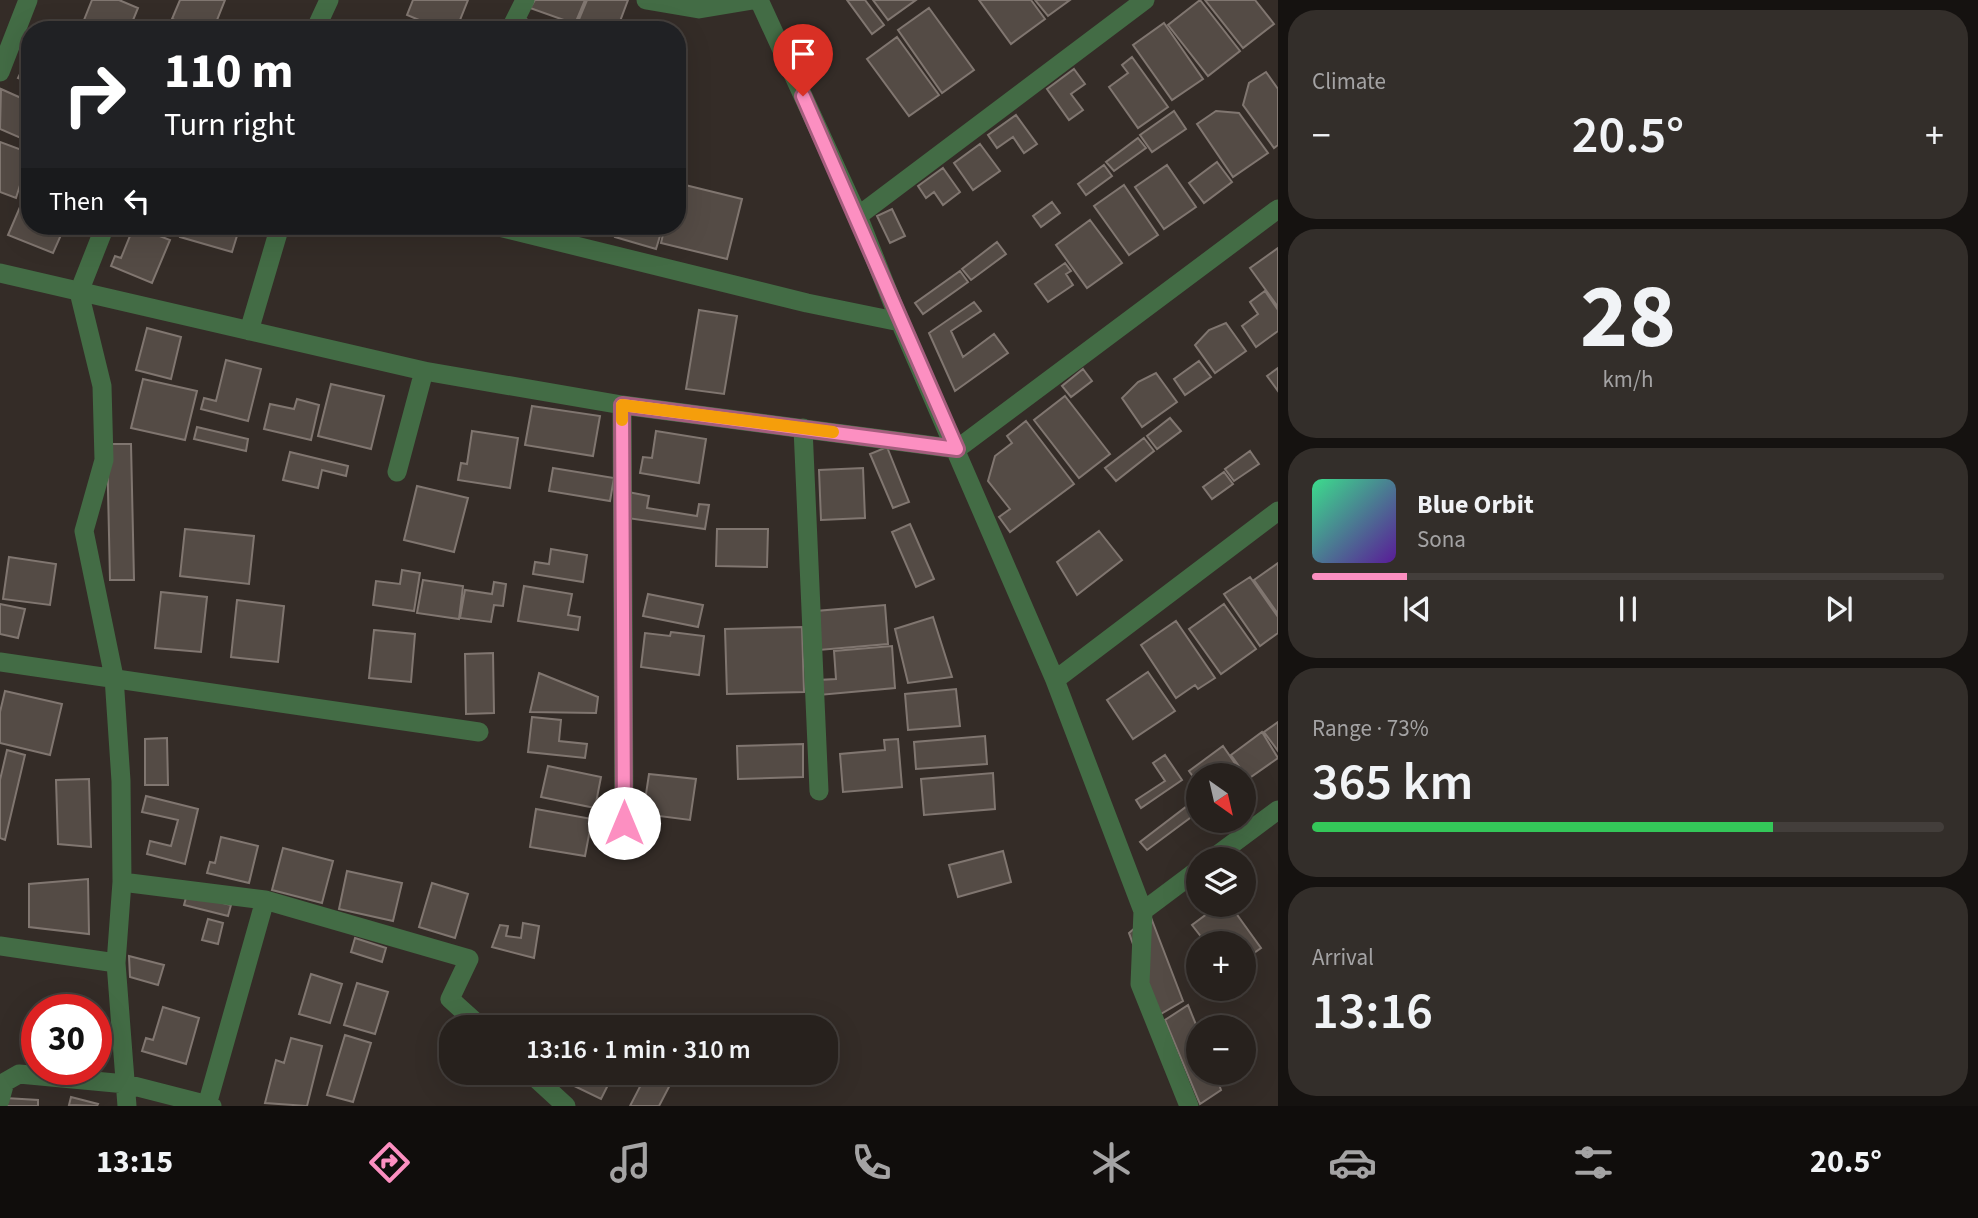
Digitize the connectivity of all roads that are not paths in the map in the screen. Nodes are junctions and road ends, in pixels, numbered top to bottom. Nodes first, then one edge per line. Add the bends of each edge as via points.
1 (28, 0) edge
2 (329, 0) edge
3 (525, 0) edge
4 (646, 0) edge
5 (753, 0) edge
6 (759, 0) edge
7 (1145, 0) edge
8 (319, 21) edge
9 (514, 21) edge
10 (0, 72) edge
11 (1278, 209) edge
12 (858, 216) junction
13 (101, 235) edge
14 (278, 235) edge
15 (531, 235) edge
16 (0, 273) edge
17 (79, 292) junction
18 (900, 322) junction
19 (250, 331) junction
20 (424, 371) junction
21 (622, 405) junction
22 (803, 428) junction
23 (957, 449) junction
24 (397, 472) dead end
25 (1278, 512) edge
26 (0, 662) edge
27 (114, 677) junction
28 (1055, 680) junction
29 (479, 732) dead end
30 (819, 791) dead end
31 (1278, 810) edge
32 (624, 823) dead end
33 (1228, 847) edge
34 (1186, 879) edge
35 (122, 882) junction
36 (265, 901) junction
37 (1143, 911) junction
38 (0, 946) edge
39 (116, 963) junction
40 (468, 1015) edge
41 (126, 1084) junction
42 (543, 1085) edge
43 (0, 1100) edge
44 (210, 1105) edge
45 (127, 1106) edge
46 (566, 1106) edge
47 (1189, 1106) edge

1 - 10 street
2 - 8 street
3 - 9 street
4 - 5 street via 699,9
6 - 12 street
7 - 12 street
11 - 23 street
12 - 18 street
13 - 17 street
14 - 19 street
15 - 18 street
16 - 17 street
17 - 19 street
17 - 27 street via 103,386 104,460 84,531
18 - 23 street
19 - 20 street
20 - 21 street
20 - 24 street
21 - 22 street
21 - 32 street
22 - 23 street
22 - 30 street
23 - 28 street
25 - 28 street
26 - 27 street
27 - 29 street
27 - 35 street
28 - 37 street
31 - 33 street
34 - 37 street
35 - 36 street
35 - 39 street
36 - 40 street via 469,959 450,999
36 - 44 street
37 - 47 street via 1140,984
38 - 39 street
39 - 41 street
41 - 43 street via 19,1074 5,1082
41 - 44 street
41 - 45 street
42 - 46 street

